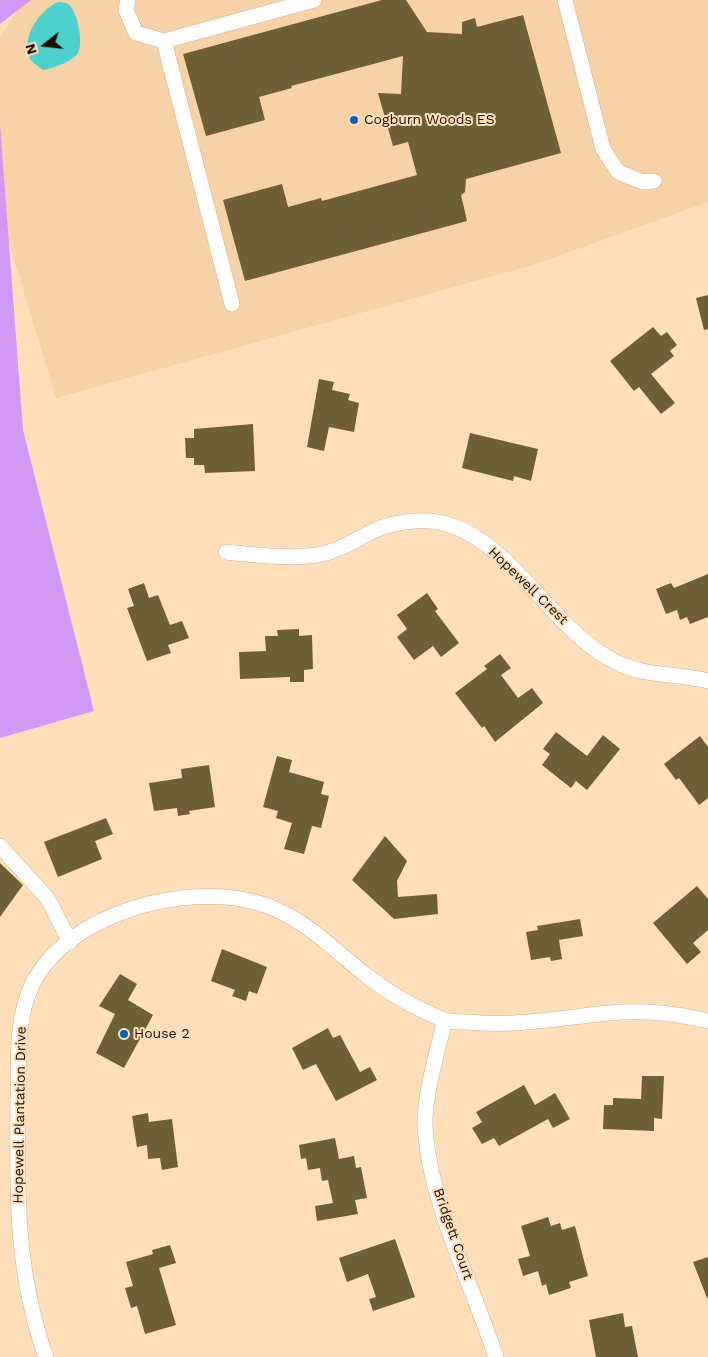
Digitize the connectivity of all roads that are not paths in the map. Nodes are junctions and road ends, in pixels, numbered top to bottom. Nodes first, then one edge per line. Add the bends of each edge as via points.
1 (128, 0) edge
2 (314, 0) edge
3 (565, 0) edge
4 (164, 41) junction
5 (654, 181) dead end
6 (232, 304) dead end
7 (226, 552) dead end
8 (708, 681) edge
9 (0, 846) edge
10 (70, 942) junction
11 (445, 1020) junction
12 (708, 1021) edge
13 (46, 1357) edge
14 (496, 1357) edge

1 - 4 street via 126,10 136,34
2 - 4 street
3 - 5 street via 603,149 618,172 643,182
4 - 6 street
7 - 8 street, Hopewell Crest via 318,555 374,530 396,524 446,523 479,540 499,556 585,640 615,662 638,672
9 - 10 street via 48,899
10 - 11 street, Hopewell Plantation Drive via 111,916 136,907 161,901 228,896 256,902 301,922 398,998
10 - 13 street, Hopewell Plantation Drive via 49,961 33,983 24,1008 19,1038 16,1197 29,1298
11 - 12 street, Hopewell Plantation Drive via 530,1024 611,1013 675,1013
11 - 14 street, Bridgett Court via 425,1123 428,1150 439,1199

